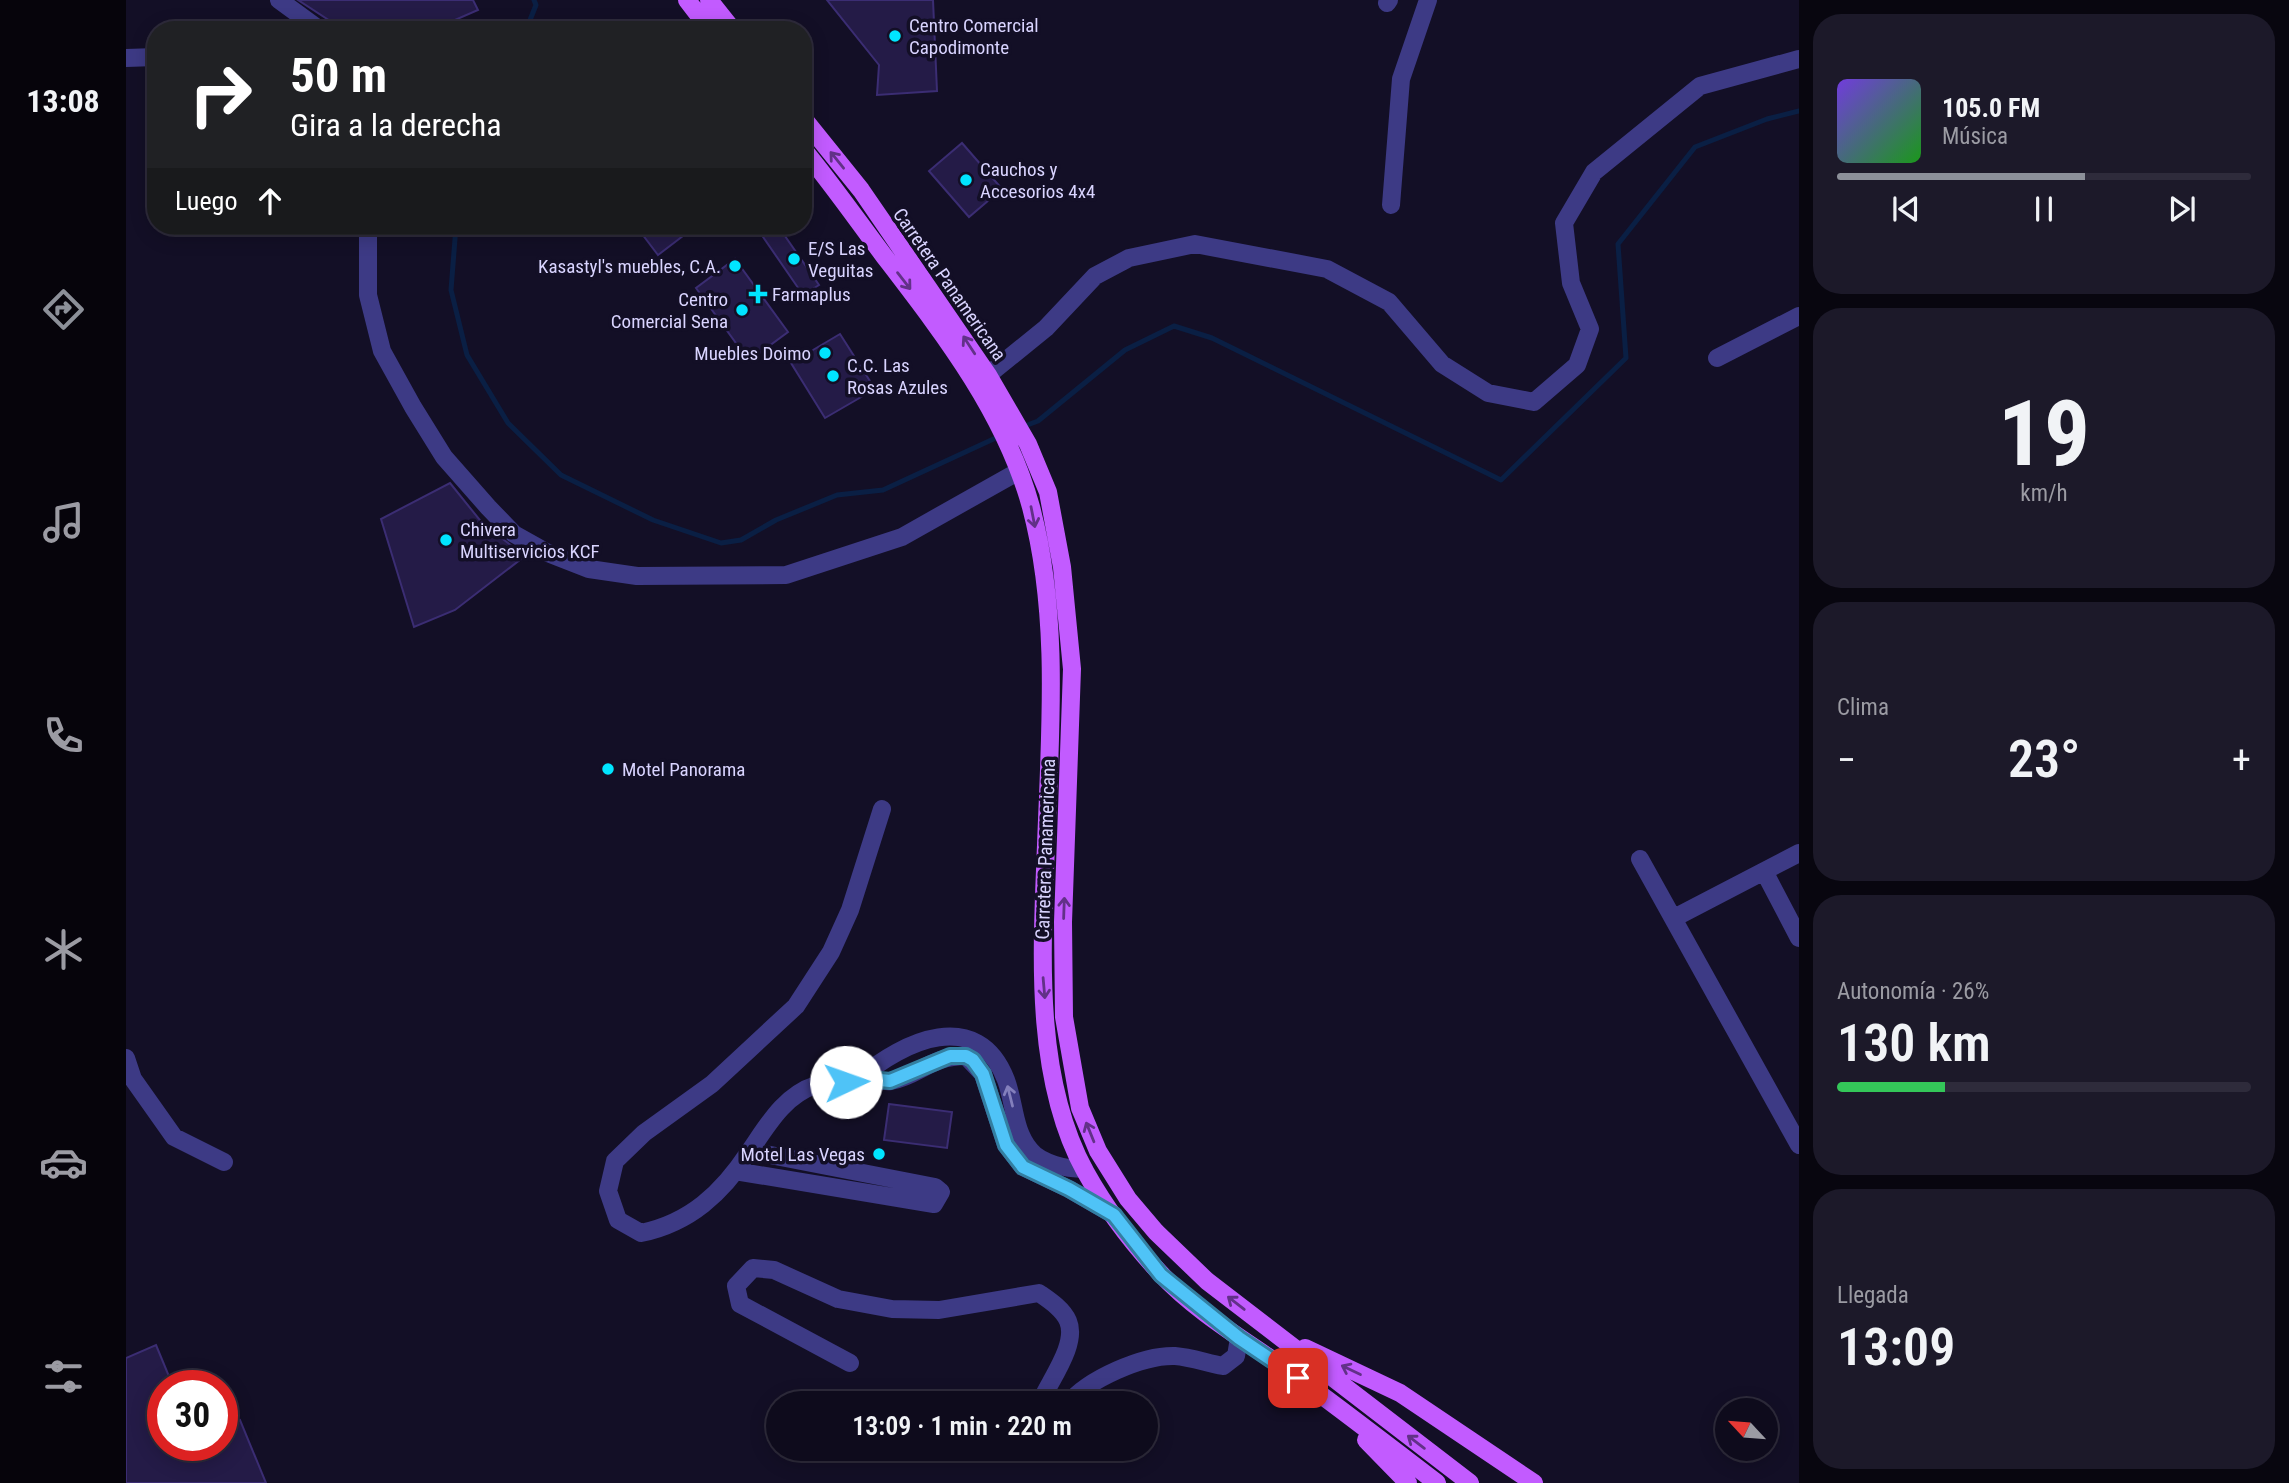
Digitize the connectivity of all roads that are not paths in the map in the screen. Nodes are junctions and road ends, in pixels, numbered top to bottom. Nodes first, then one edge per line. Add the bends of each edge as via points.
1 (279, 0) edge
2 (687, 0) edge
3 (709, 0) edge
4 (1428, 0) edge
5 (308, 21) edge
6 (703, 21) edge
7 (726, 21) edge
8 (147, 57) edge
9 (126, 58) edge
10 (1799, 60) edge
11 (812, 129) edge
12 (812, 161) edge
13 (1391, 205) dead end
14 (368, 235) edge
15 (1799, 316) edge
16 (1717, 358) dead end
17 (988, 375) junction
18 (999, 407) junction
19 (1020, 448) junction
20 (1020, 471) junction
21 (882, 809) dead end
22 (1799, 853) edge
23 (1640, 859) dead end
24 (1765, 873) junction
25 (1674, 918) junction
26 (1799, 938) edge
27 (126, 1058) edge
28 (860, 1078) junction
29 (1799, 1145) edge
30 (750, 1151) junction
31 (224, 1162) dead end
32 (1084, 1168) junction
33 (735, 1171) junction
34 (1114, 1215) junction
35 (1273, 1332) junction
36 (1239, 1338) junction
37 (850, 1363) dead end
38 (1045, 1391) edge
39 (1083, 1391) edge
40 (1319, 1393) junction
41 (1408, 1483) edge
42 (1437, 1483) edge
43 (1470, 1483) edge
44 (1534, 1483) edge

1 - 5 street
2 - 6 main road
3 - 7 main road
4 - 13 street via 1401,79
8 - 9 street
10 - 17 street via 1700,86 1594,172 1564,223 1571,283 1590,329 1577,365 1534,402 1488,393 1442,364 1389,302 1327,269 1195,244 1129,258 1095,276 1046,328
17 -> 11 main road, Carretera Panamericana via 861,190
12 -> 18 main road, Carretera Panamericana
14 - 20 street via 368,295 382,351 444,457 514,534 548,554 589,569 637,576 786,575 902,537
15 - 16 street
17 - 18 main road, Carretera Panamericana
18 - 19 main road, Carretera Panamericana
19 - 20 main road, Carretera Panamericana
35 -> 19 main road, Carretera Panamericana via 1207,1281 1142,1216 1098,1151 1080,1108 1064,1017 1072,669 1069,617 1048,492
20 -> 32 main road, Carretera Panamericana via 1032,509 1050,632 1041,935 1047,1023 1057,1097
21 - 33 street via 850,910 831,952 796,1006 712,1084 644,1133 615,1161 608,1191 618,1220 641,1233 668,1228 693,1213
22 - 24 street
23 - 25 street
24 - 25 street
24 - 26 street
25 - 29 street
27 - 31 street via 133,1079 174,1137
28 - 30 street via 816,1085 789,1101 768,1121
32 -> 28 street via 1060,1166 1032,1153 1018,1134 1005,1078 982,1046 970,1039 924,1039 885,1056
28 - 34 street via 890,1081 934,1060 966,1056 983,1074 1006,1145 1023,1167
30 - 33 street
30 - 33 street via 941,1192 934,1204
32 - 34 main road, Carretera Panamericana
34 - 36 main road, Carretera Panamericana via 1161,1275
43 -> 35 main road, Carretera Panamericana
44 -> 35 main road via 1400,1393
36 - 39 street via 1236,1356 1223,1366 1173,1356 1116,1370
36 - 40 main road, Carretera Panamericana
37 - 38 street via 740,1304 736,1286 754,1268 774,1270 838,1299 927,1310 1040,1293 1069,1322 1068,1340
40 - 41 main road
40 - 42 main road, Carretera Panamericana

